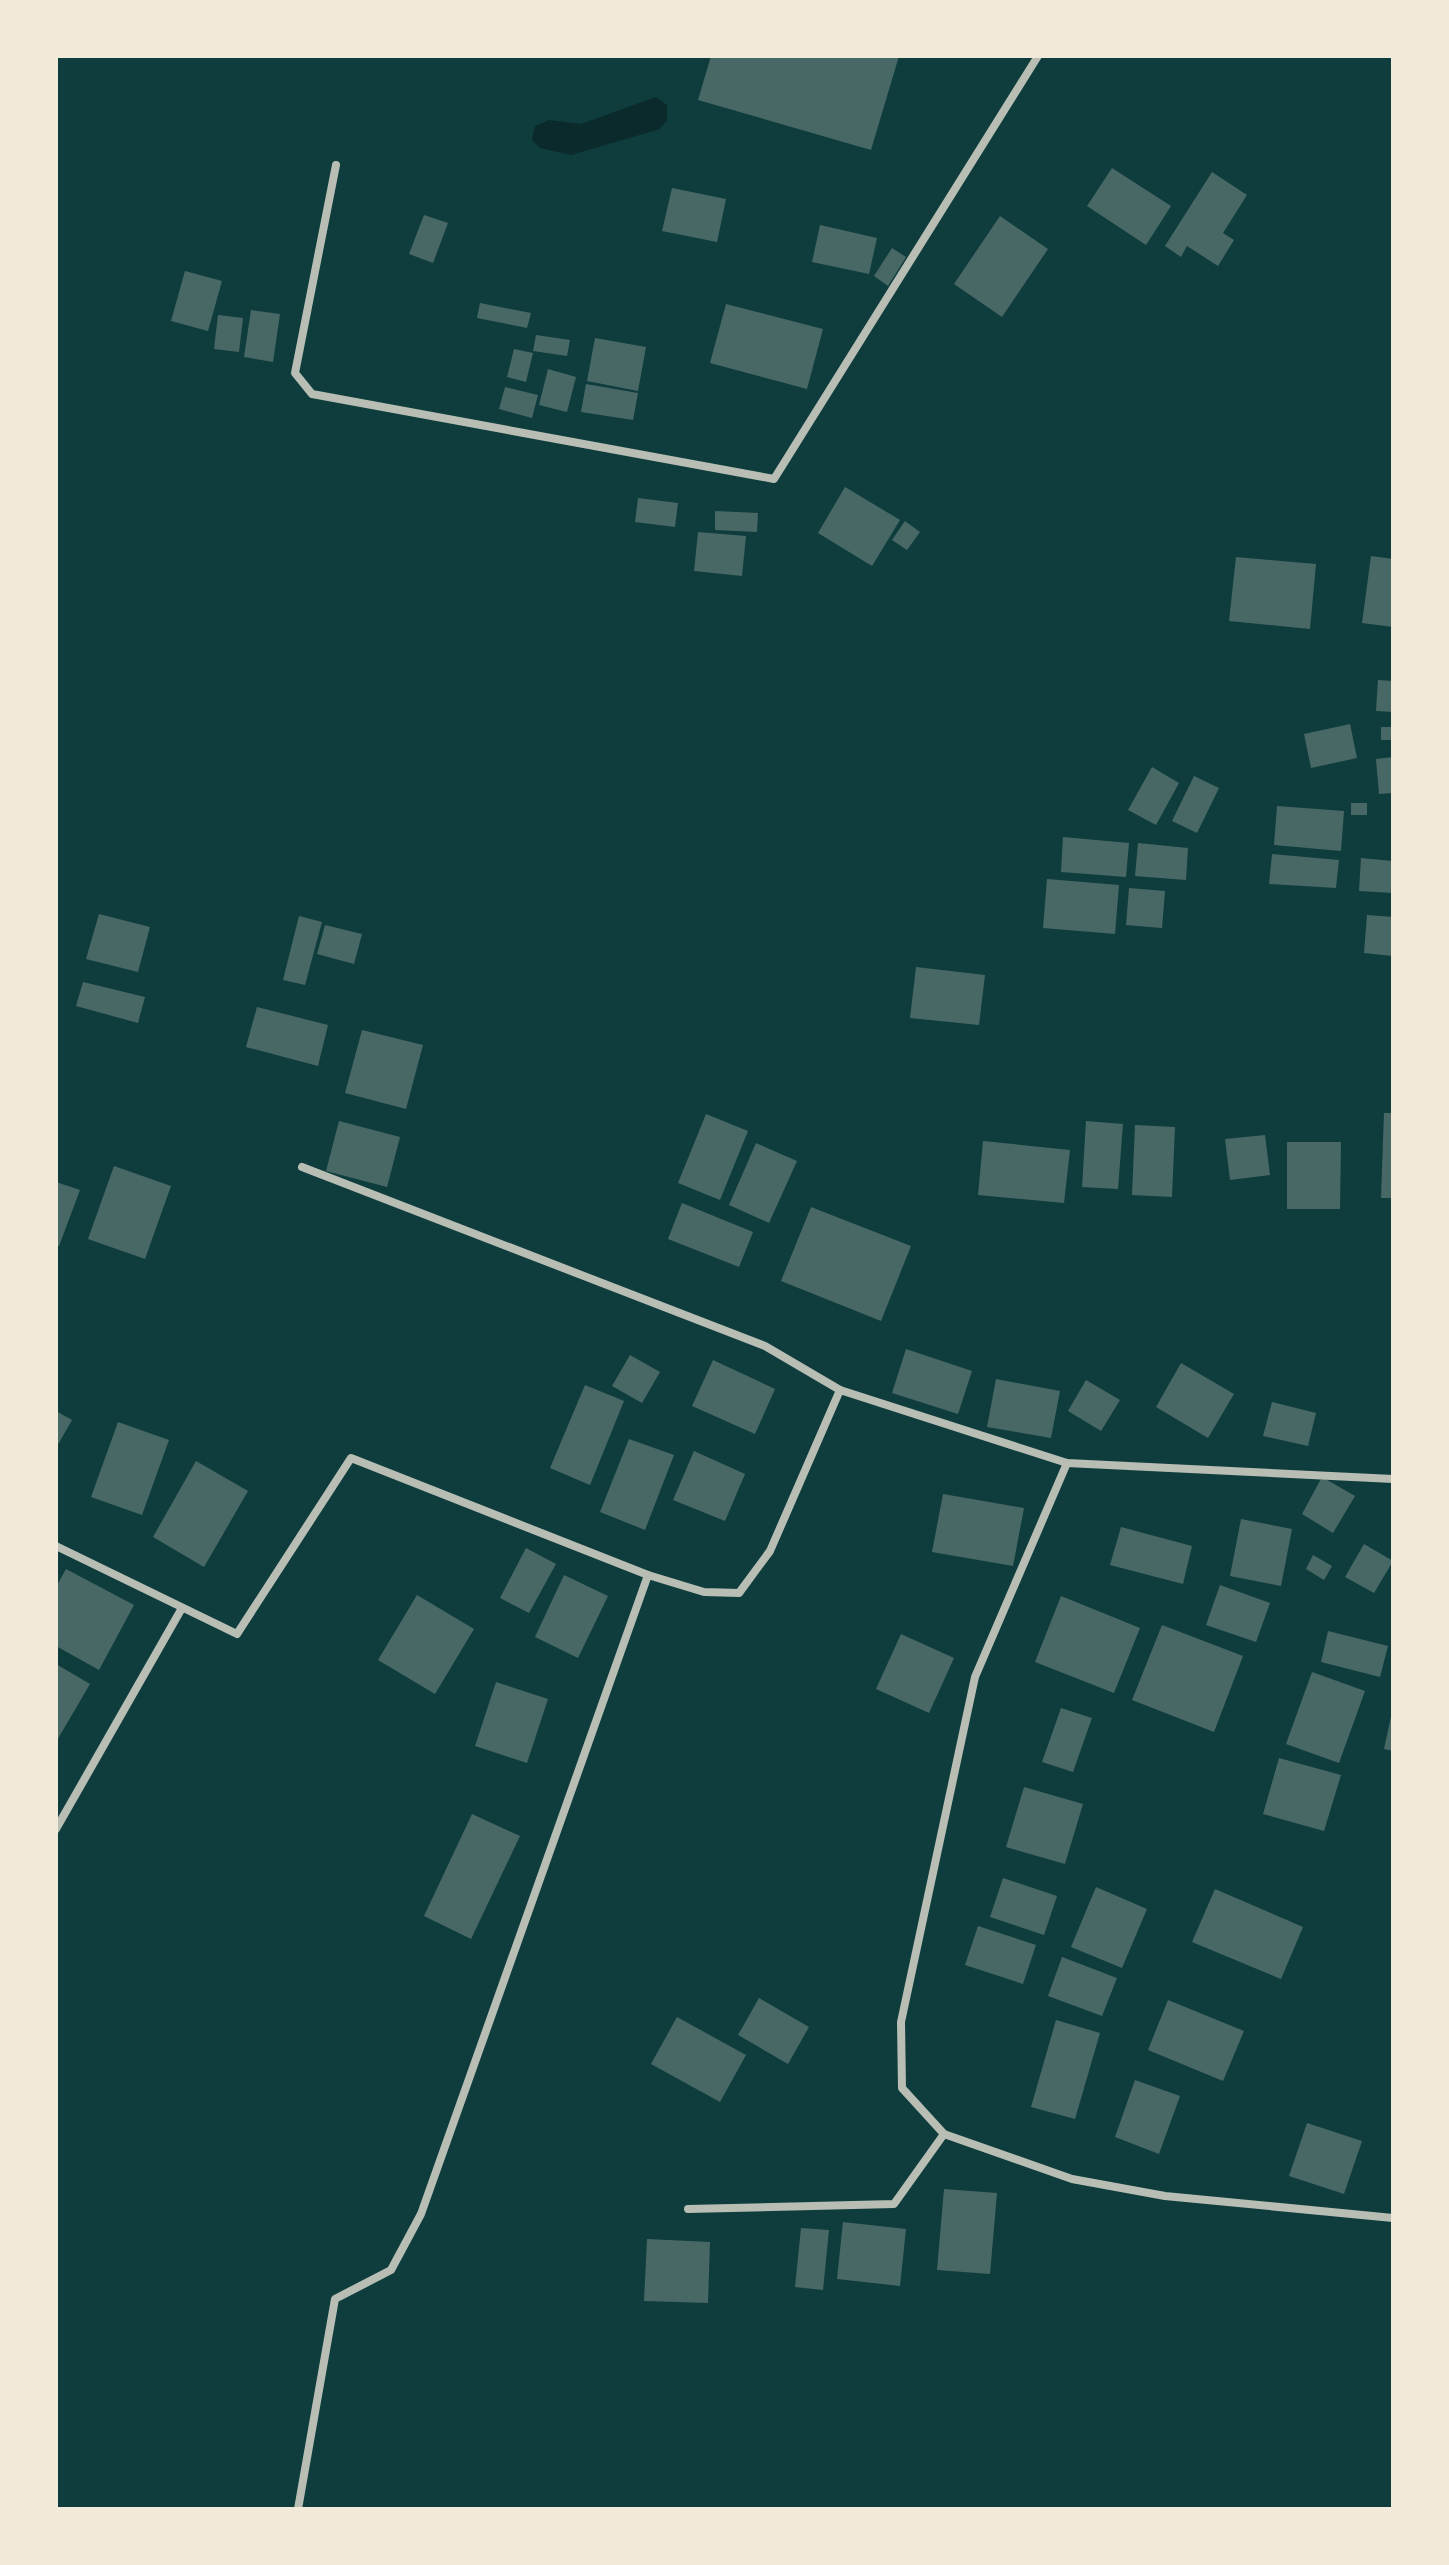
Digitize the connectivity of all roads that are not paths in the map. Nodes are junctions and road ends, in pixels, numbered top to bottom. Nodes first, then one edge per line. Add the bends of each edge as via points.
1 (1038, 56) edge
2 (336, 165) dead end
3 (302, 1167) dead end
4 (840, 1390) junction
5 (1067, 1463) junction
6 (1393, 1479) edge
7 (56, 1546) edge
8 (648, 1575) junction
9 (182, 1608) junction
10 (56, 1829) edge
11 (944, 2134) junction
12 (688, 2209) dead end
13 (1393, 2218) edge
14 (298, 2509) edge

1 - 2 street via 774,479 312,394 295,373
3 - 4 street via 765,1346
4 - 5 street
4 - 8 street via 770,1551 739,1593 704,1592
5 - 6 street
5 - 11 street via 975,1677 901,2022 902,2088
7 - 9 street
8 - 9 street via 351,1458 237,1634
8 - 14 street via 421,2214 391,2270 335,2299
9 - 10 street
11 - 12 street via 894,2204
11 - 13 street via 1072,2179 1165,2196

